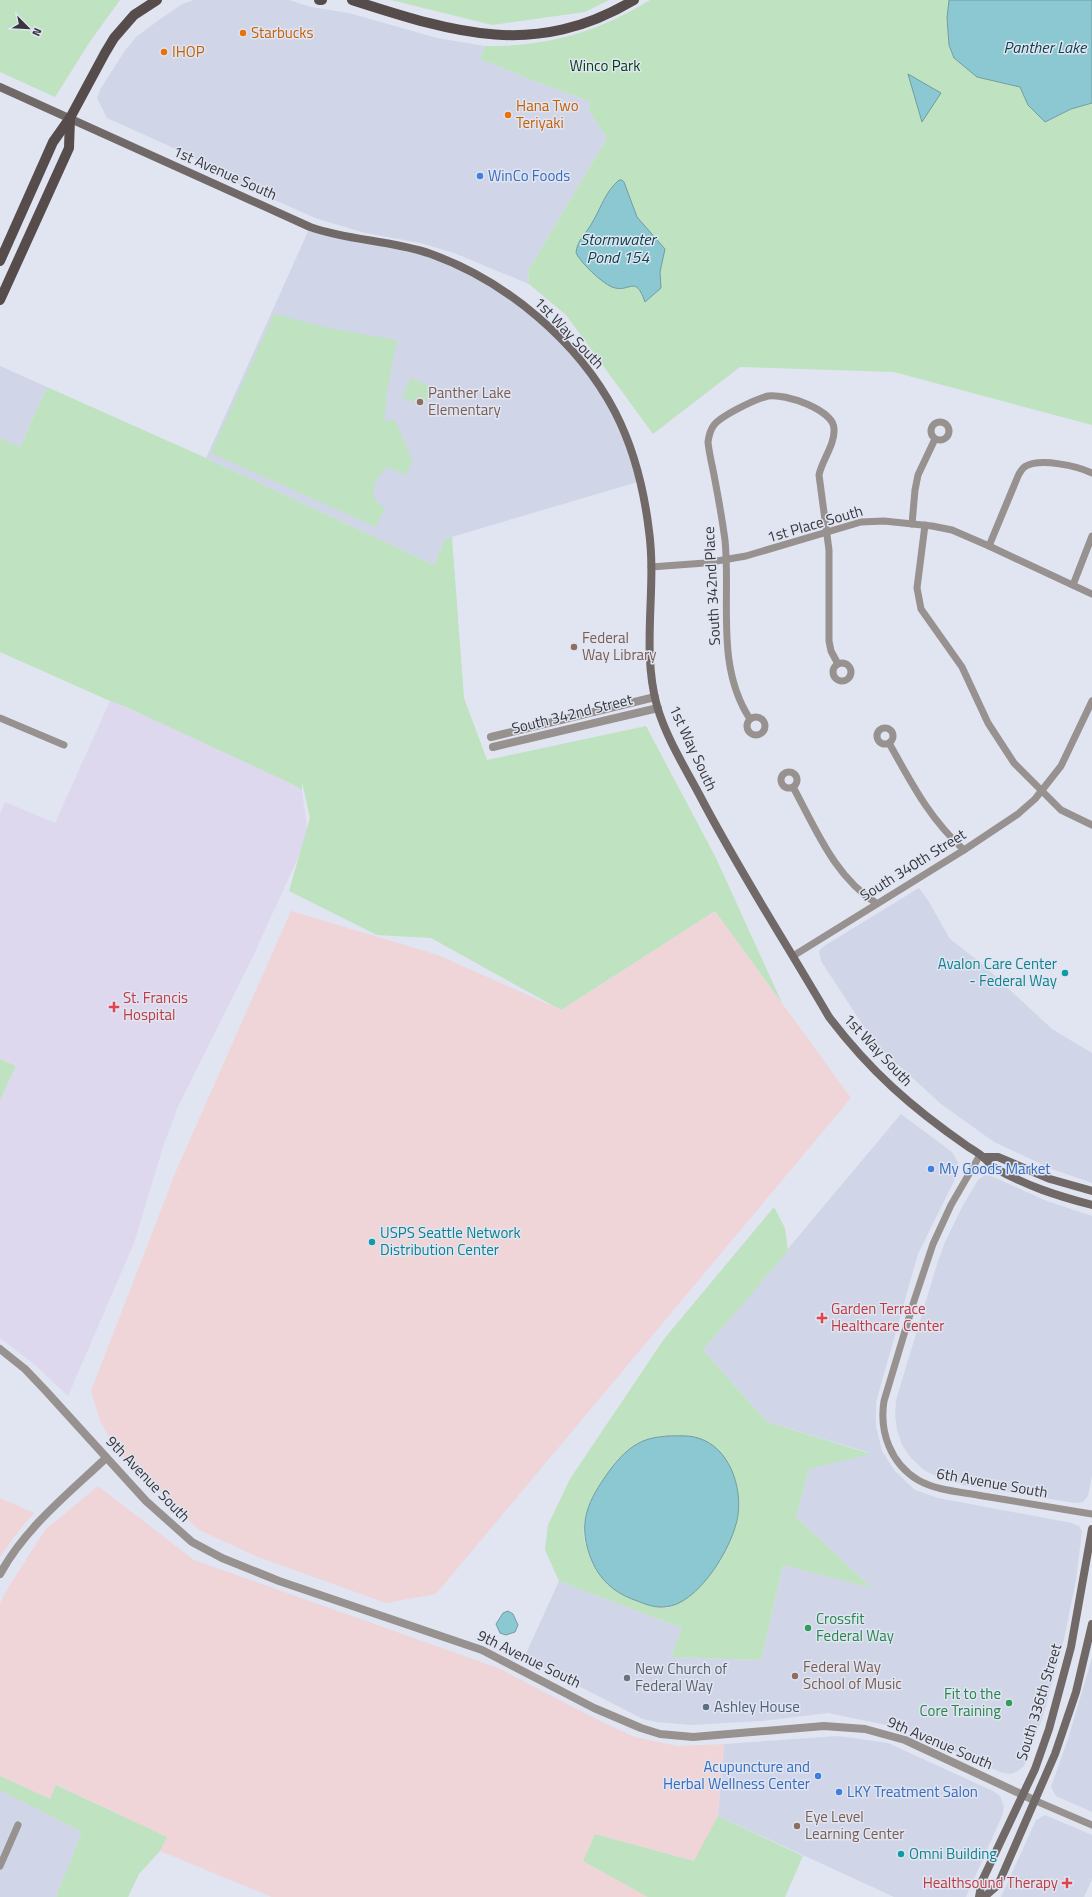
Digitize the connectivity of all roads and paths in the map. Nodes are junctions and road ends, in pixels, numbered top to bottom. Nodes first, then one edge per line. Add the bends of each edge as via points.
1 (157, 0) edge
2 (319, 0) edge
3 (322, 0) edge
4 (352, 0) edge
5 (634, 0) edge
6 (0, 87) edge
7 (70, 118) junction
8 (0, 261) edge
9 (447, 261) joint
10 (0, 300) edge
11 (935, 439) dead end
12 (1092, 473) edge
13 (912, 524) junction
14 (925, 525) junction
15 (828, 531) junction
16 (1092, 536) edge
17 (989, 546) junction
18 (726, 560) junction
19 (651, 567) junction
20 (1073, 585) junction
21 (1092, 594) edge
22 (838, 664) dead end
23 (655, 698) junction
24 (1092, 701) edge
25 (658, 708) junction
26 (0, 718) edge
27 (750, 719) dead end
28 (491, 737) dead end
29 (889, 743) dead end
30 (64, 746) dead end
31 (493, 747) dead end
32 (793, 787) dead end
33 (1042, 791) junction
34 (1092, 825) edge
35 (964, 850) junction
36 (876, 903) junction
37 (793, 956) junction
38 (982, 1156) junction
39 (1092, 1191) edge
40 (1092, 1205) edge
41 (0, 1349) edge
42 (106, 1458) junction
43 (1092, 1514) edge
44 (1092, 1529) edge
45 (0, 1574) edge
46 (1092, 1624) edge
47 (1022, 1794) junction
48 (1036, 1801) junction
49 (18, 1824) dead end
50 (1092, 1825) edge
51 (0, 1866) edge
52 (979, 1897) edge
53 (984, 1897) edge

1 - 7 main road via 134,16 114,38
2 - 3 main road
4 - 5 main road via 396,14 495,36 518,36 573,27 600,18
6 - 7 main road, 1st Avenue South
7 - 8 main road via 53,142
7 - 9 main road, 1st Avenue South via 310,227 334,235 404,246
7 - 10 main road via 68,148
9 - 19 main road, 1st Way South via 496,286 525,306 580,361 603,393 624,431 641,481 650,534
11 - 13 street via 918,475
12 - 17 street via 1046,462 1024,467
13 - 14 street, 1st Place South
13 - 15 street, 1st Place South via 872,521
14 - 17 street, 1st Place South via 952,530
14 - 33 street via 917,588 922,609 962,667 988,723 1007,755
15 - 18 street, 1st Place South via 764,552
15 - 18 street, South 342nd Place via 819,475 835,431 832,421 814,408 781,396 768,396 720,420 709,436 709,451
15 - 22 street, South 342nd Place via 828,626 831,651
16 - 20 street
17 - 20 street, 1st Place South
18 - 19 street, 1st Place South
18 - 27 street, South 342nd Place via 729,655 736,687
19 - 23 main road, 1st Way South via 649,652
20 - 21 street, 1st Place South
23 - 25 main road, 1st Way South
23 - 28 street, South 342nd Street
24 - 33 street, South 340th Street via 1067,754
25 - 31 street, South 342nd Street
25 - 37 main road, 1st Way South via 683,764 719,833
26 - 30 street
29 - 35 street via 932,816 946,834
32 - 36 street via 832,860 855,889
33 - 34 street via 1061,810
33 - 35 street, South 340th Street via 1018,814
35 - 36 street, South 340th Street
36 - 37 street, South 340th Street
37 - 38 main road, 1st Way South via 829,1017 870,1067 915,1108
38 - 39 main road, 1st Way South via 998,1157 1050,1179
38 - 40 main road, 1st Way South via 994,1167 1038,1189
38 - 43 street, 6th Avenue South via 951,1205 933,1244 884,1401 884,1432 896,1460 909,1473 929,1485
41 - 42 street, 9th Avenue South via 30,1374
42 - 45 street via 34,1526
42 - 47 street, 9th Avenue South via 146,1501 192,1542 222,1558 286,1583 482,1650 632,1726 660,1734 693,1737 824,1726 865,1729 905,1740
44 - 47 main road, South 336th Street via 1064,1674 1041,1752
46 - 48 main road, South 336th Street via 1069,1714
47 - 48 street, 9th Avenue South
47 - 52 main road, South 336th Street via 982,1881
48 - 50 street, 9th Avenue South
48 - 53 main road, South 336th Street via 998,1885
49 - 51 street

